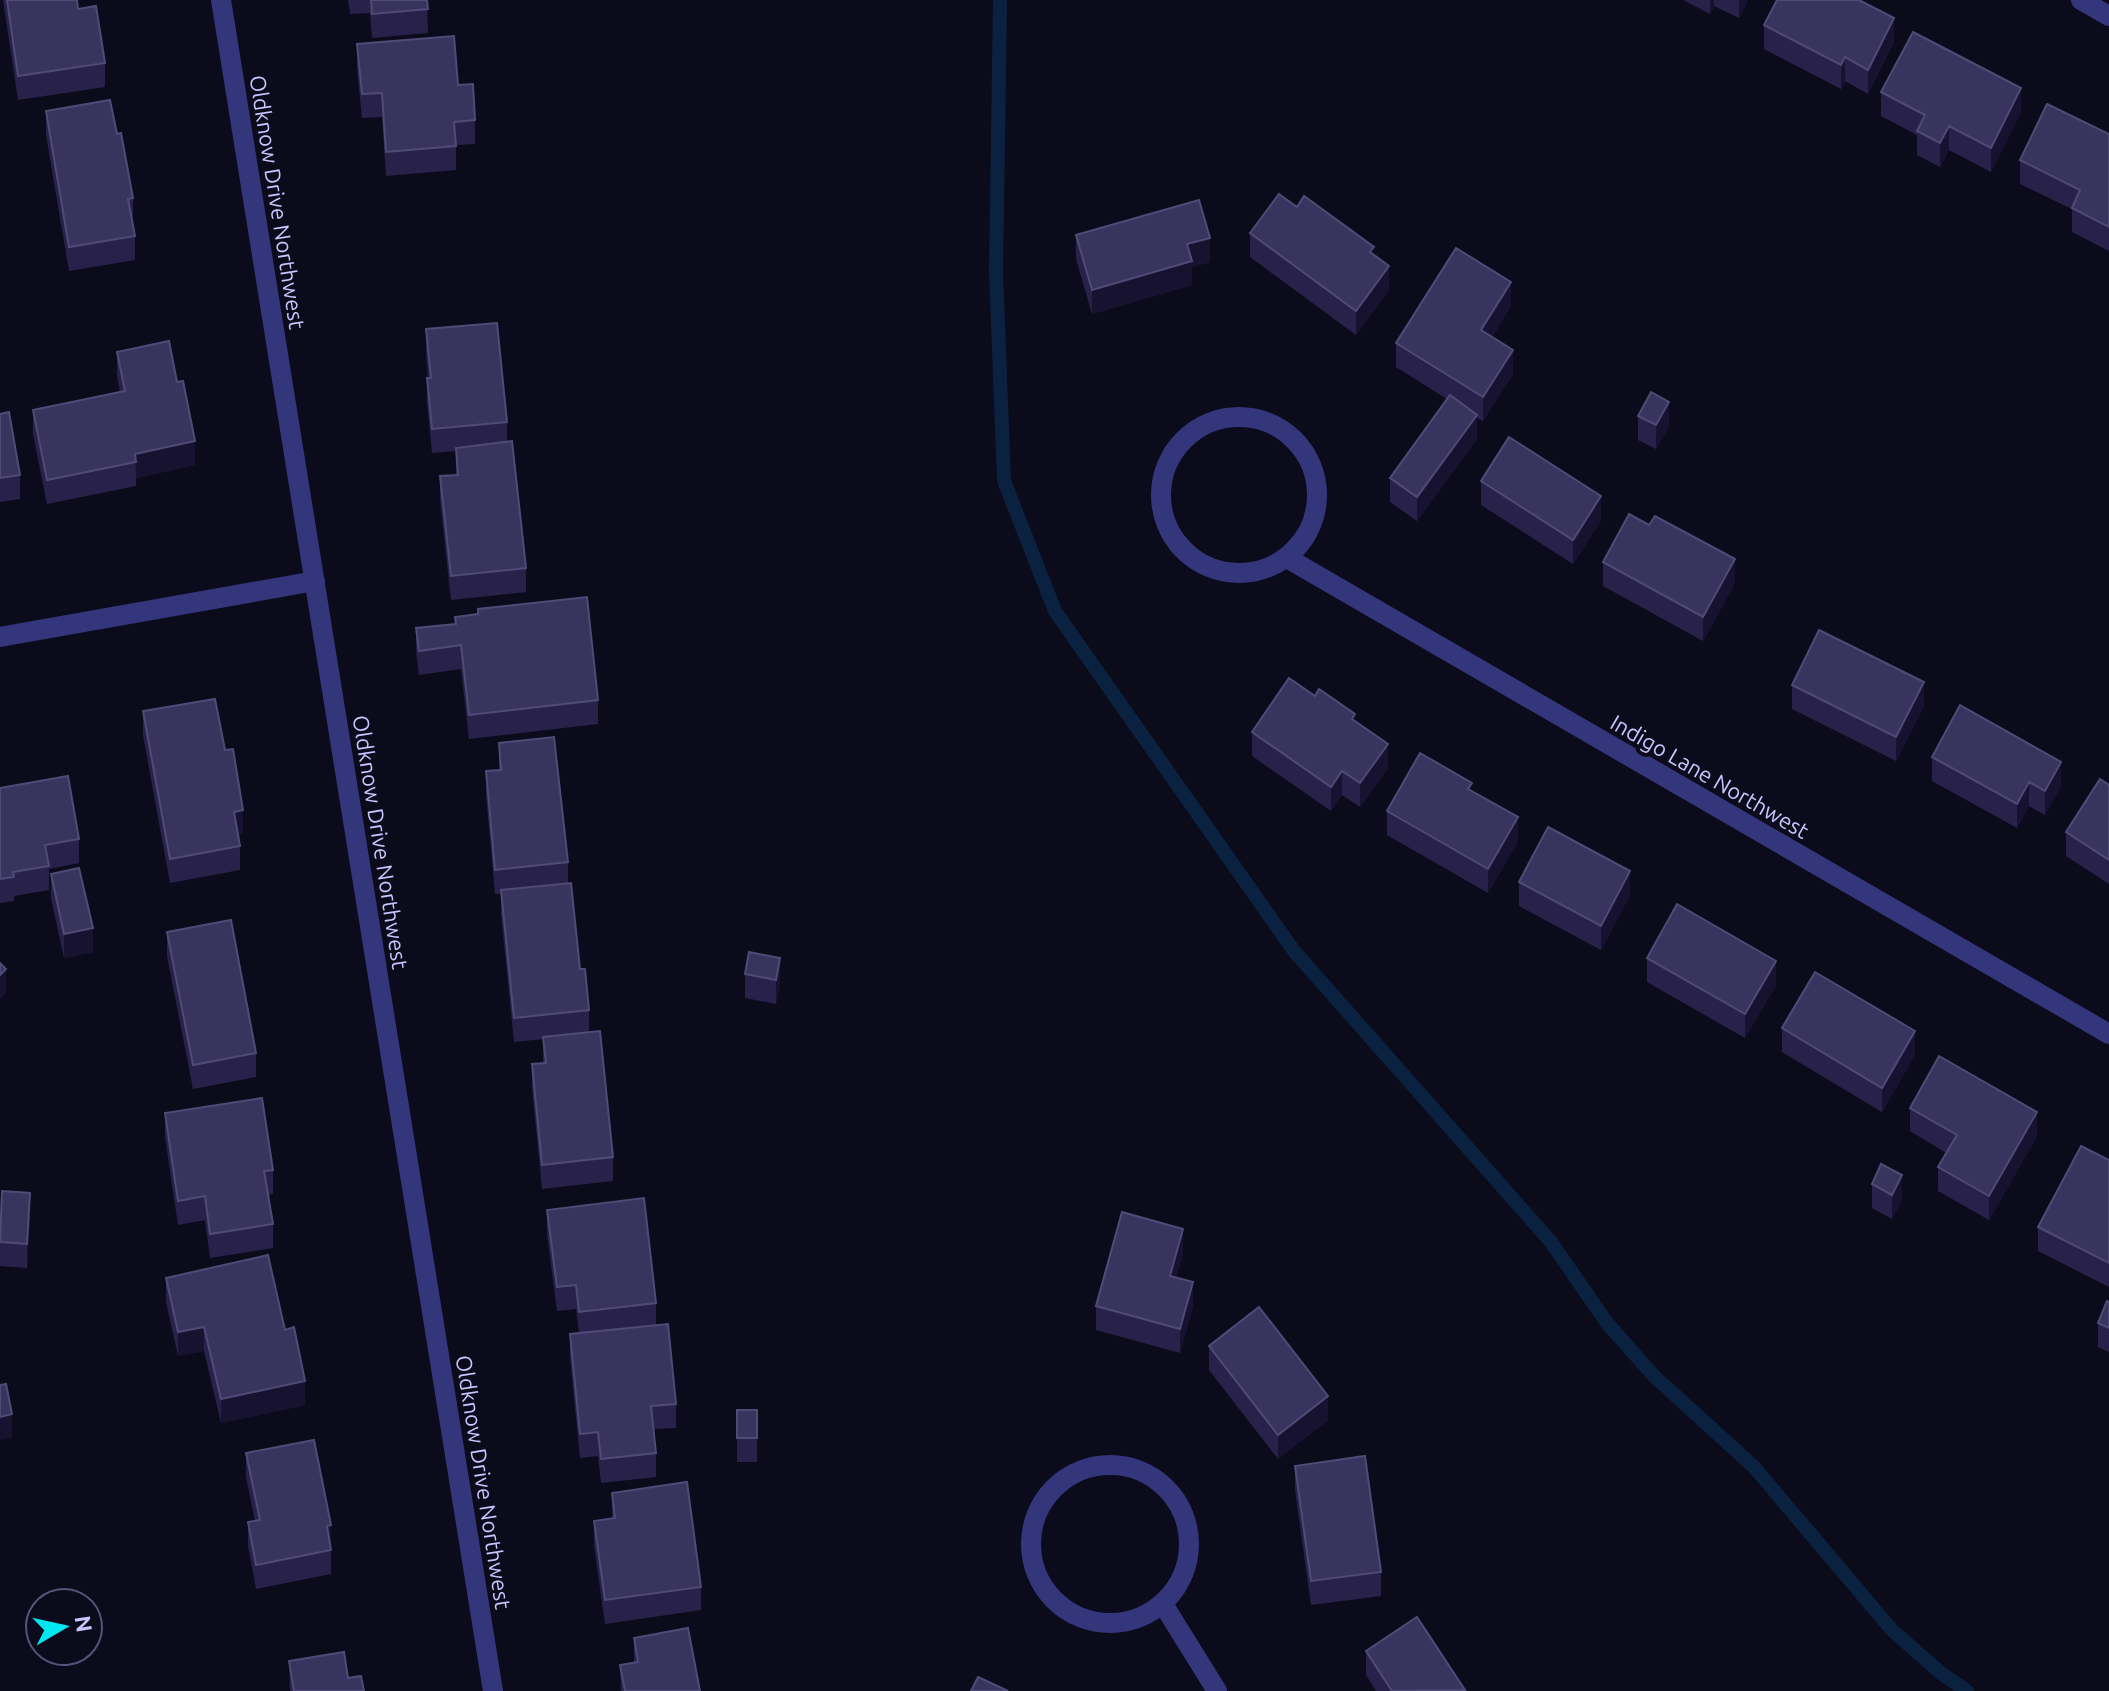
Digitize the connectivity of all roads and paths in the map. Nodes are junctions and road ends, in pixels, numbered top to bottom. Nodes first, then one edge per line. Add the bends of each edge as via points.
1 (221, 0) edge
2 (2081, 0) edge
3 (2109, 16) edge
4 (1287, 558) junction
5 (315, 581) junction
6 (0, 637) edge
7 (2109, 1034) edge
8 (1163, 1604) junction
9 (493, 1691) edge
10 (1217, 1691) edge

1 - 5 street, Oldknow Drive Northwest
2 - 3 street
4 - 4 street via 1305,539 1315,516 1318,490 1312,464 1298,442 1253,417 1203,424 1182,440 1167,462 1160,487 1162,513 1172,537 1190,557 1213,570 1264,570
4 - 7 street, Indigo Lane Northwest
5 - 6 street
5 - 9 street, Oldknow Drive Northwest
8 - 8 street via 1117,1624 1069,1612 1050,1596 1031,1550 1043,1502 1061,1482 1085,1469 1112,1464 1138,1469 1162,1483 1179,1504 1188,1529 1189,1557 1180,1583
8 - 10 street

